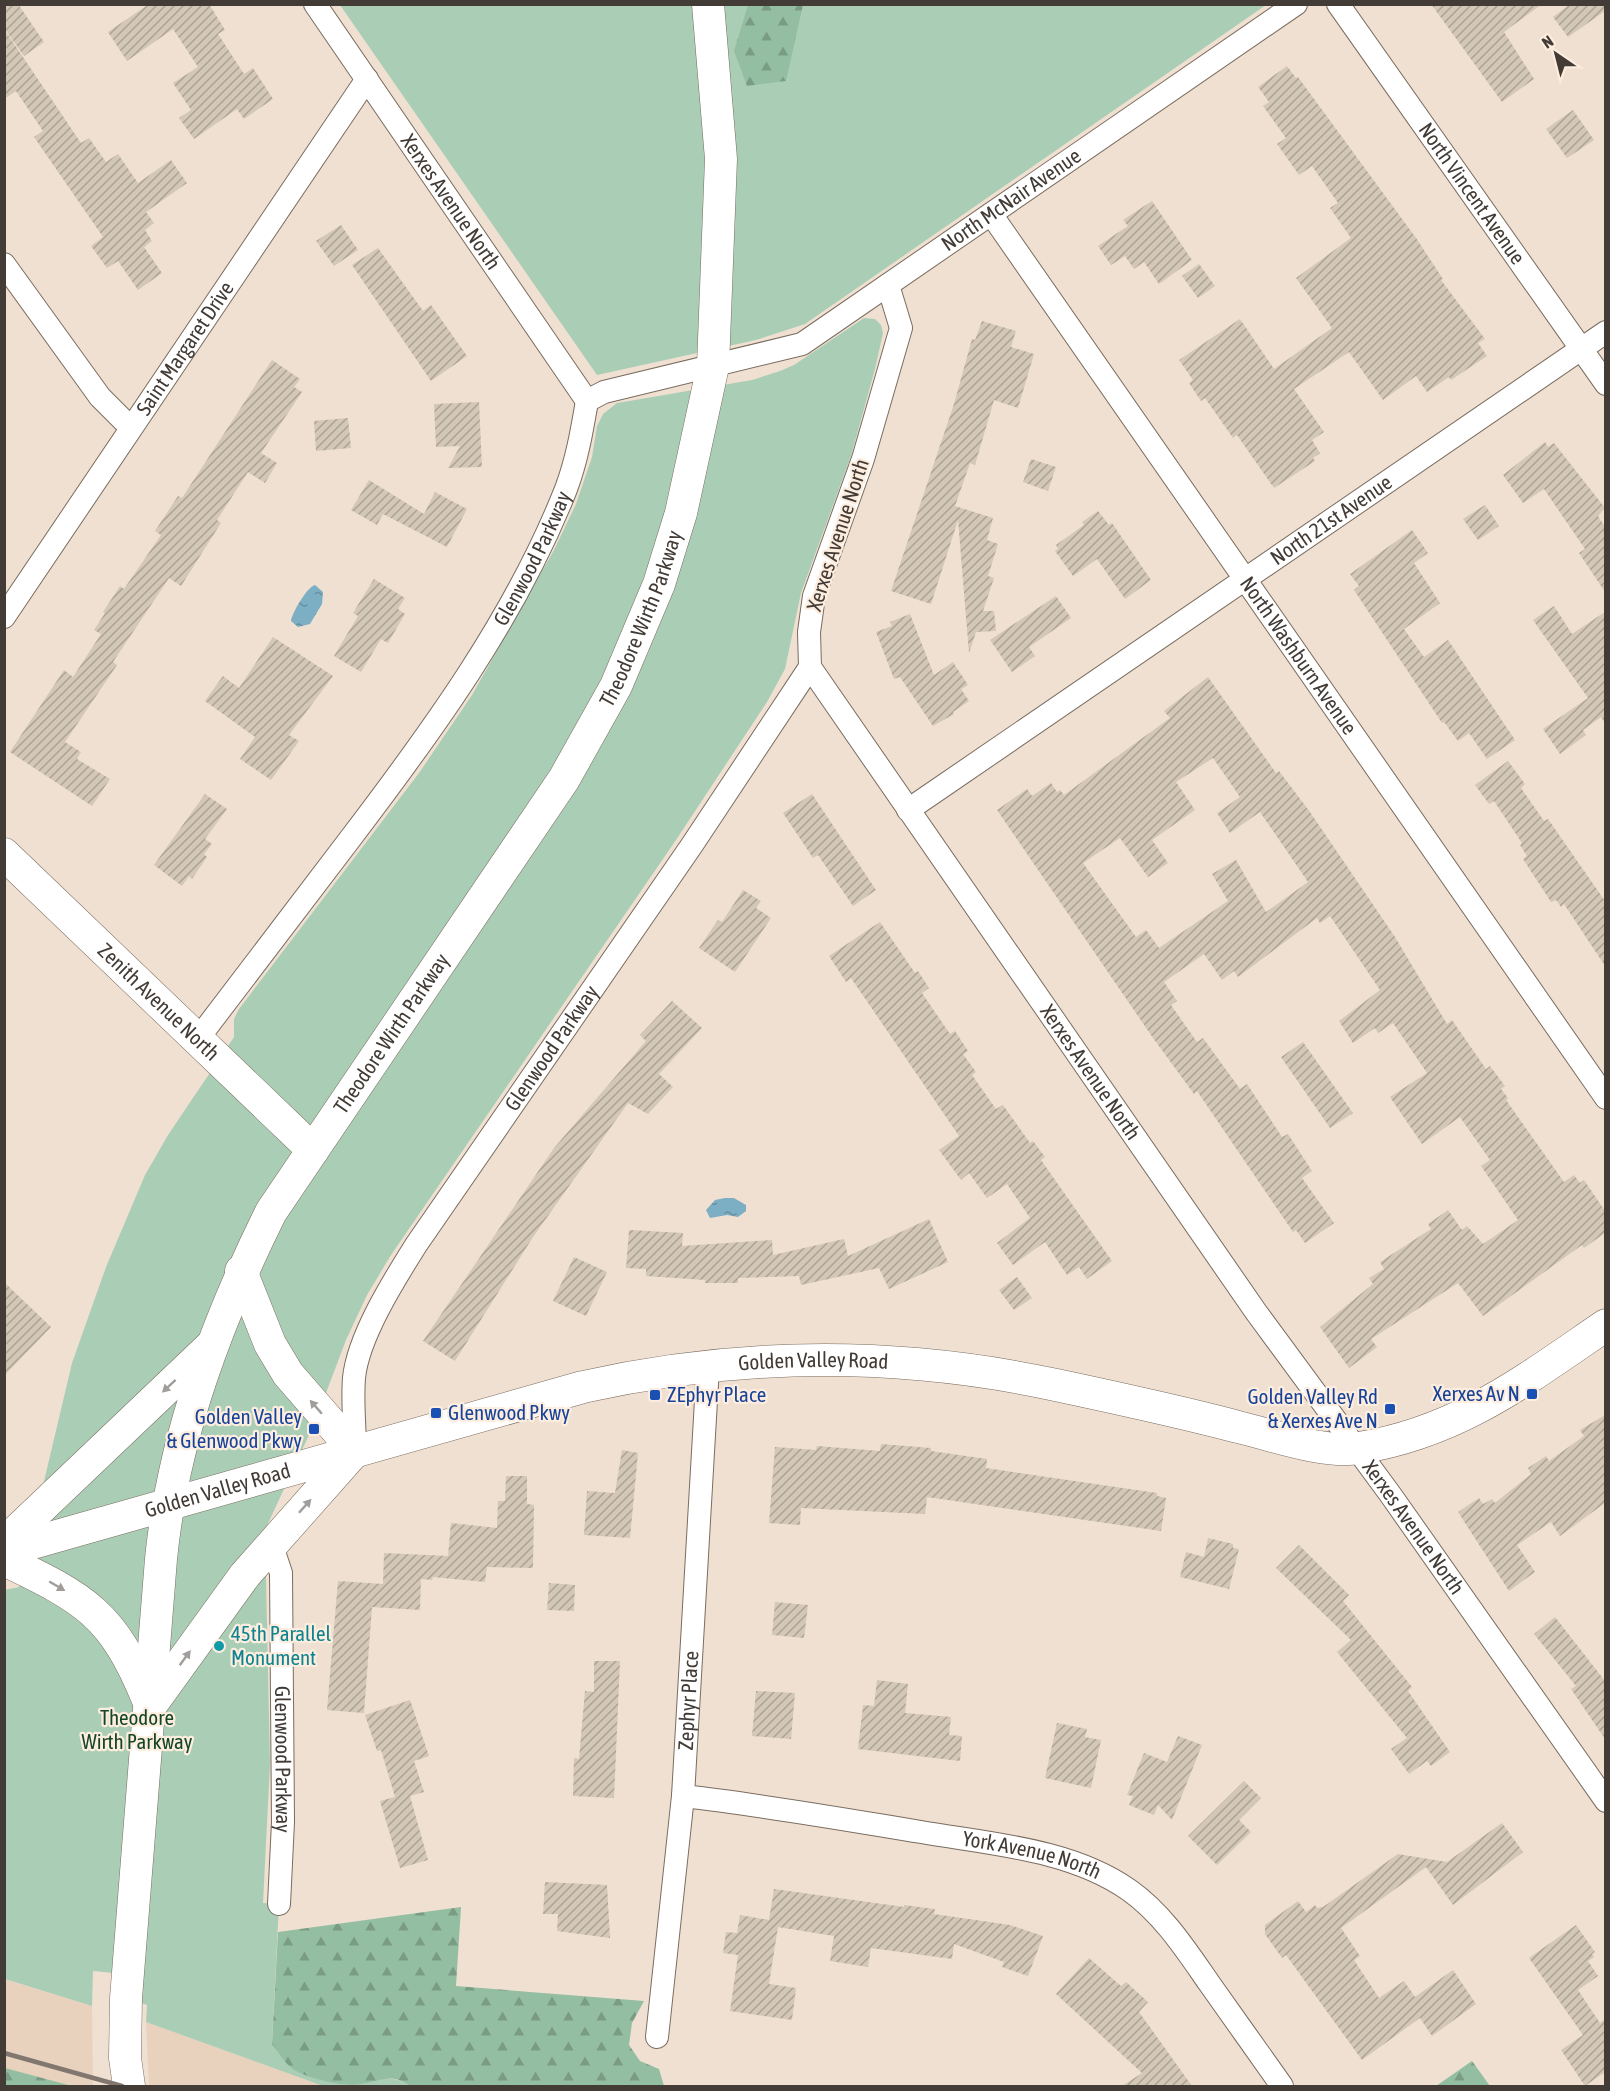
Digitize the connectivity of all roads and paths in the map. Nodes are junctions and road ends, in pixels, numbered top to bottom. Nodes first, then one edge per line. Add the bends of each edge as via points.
1 (315, 4) edge
2 (708, 4) edge
3 (1296, 4) edge
4 (1338, 4) edge
5 (367, 79) junction
6 (991, 214) junction
7 (4, 264) edge
8 (888, 285) junction
9 (1605, 332) edge
10 (1581, 349) junction
11 (713, 366) junction
12 (1605, 384) edge
13 (587, 400) junction
14 (131, 428) junction
15 (1245, 580) junction
16 (4, 617) edge
17 (810, 667) junction
18 (908, 810) junction
19 (4, 854) edge
20 (197, 1040) junction
21 (1605, 1098) edge
22 (313, 1150) junction
23 (241, 1272) junction
24 (1605, 1325) edge
25 (212, 1346) junction
26 (708, 1366) junction
27 (1357, 1448) junction
28 (355, 1451) junction
29 (166, 1507) junction
30 (4, 1543) edge
31 (271, 1543) junction
32 (4, 1551) edge
33 (4, 1560) edge
34 (150, 1706) junction
35 (683, 1796) junction
36 (1605, 1801) edge
37 (279, 1904) dead end
38 (657, 2037) dead end
39 (129, 2086) edge
40 (1282, 2086) edge

1 - 5 street, Xerxes Avenue North
2 - 11 street, Theodore Wirth Parkway via 721,159
3 - 6 street, North McNair Avenue
4 - 10 street, North Vincent Avenue
5 - 13 street, Xerxes Avenue North
5 - 14 street, Saint Margaret Drive
6 - 8 street, North McNair Avenue
6 - 15 street, North Washburn Avenue
7 - 14 street via 100,397
8 - 11 street, North McNair Avenue via 802,344
8 - 17 street, Xerxes Avenue North via 901,328 863,459 814,596
9 - 10 street, North 21st Avenue
10 - 12 street, North Vincent Avenue
10 - 15 street, North 21st Avenue
11 - 13 street via 604,392
11 - 22 street, Theodore Wirth Parkway via 681,513 662,574 616,686 526,837
13 - 20 street, Glenwood Parkway via 567,487 532,561 481,652 403,770
14 - 16 street, Saint Margaret Drive
15 - 18 street, North 21st Avenue
15 - 21 street, North Washburn Avenue
17 - 18 street, Xerxes Avenue North
17 - 28 street, Glenwood Parkway via 385,1295 357,1361
18 - 27 street, Xerxes Avenue North via 1256,1312
19 - 20 street, Zenith Avenue North
20 - 22 street, Zenith Avenue North
22 - 23 street, Theodore Wirth Parkway via 271,1212
23 - 25 street, Theodore Wirth Parkway
28 -> 23 street via 288,1374 270,1344
24 - 27 street, Golden Valley Road via 1469,1414 1430,1430
25 - 29 street, Theodore Wirth Parkway
25 -> 30 street
26 - 27 street, Golden Valley Road via 820,1359 957,1366 1238,1426 1300,1444
26 - 28 street, Golden Valley Road via 644,1373 583,1387
26 - 35 street, Zephyr Place
27 - 36 street, Xerxes Avenue North
28 - 29 street, Golden Valley Road
31 -> 28 street
29 - 32 street, Golden Valley Road
29 - 34 street, Theodore Wirth Parkway
34 -> 31 street
31 - 37 street, Glenwood Parkway via 281,1573 284,1822
33 -> 34 street via 55,1584 89,1606 110,1626 132,1661
34 - 39 street, Theodore Wirth Parkway via 126,1998 125,2058
35 - 38 street, Zephyr Place
35 - 40 street, York Avenue North via 756,1804 1014,1849 1079,1864 1103,1875 1129,1890 1176,1936

